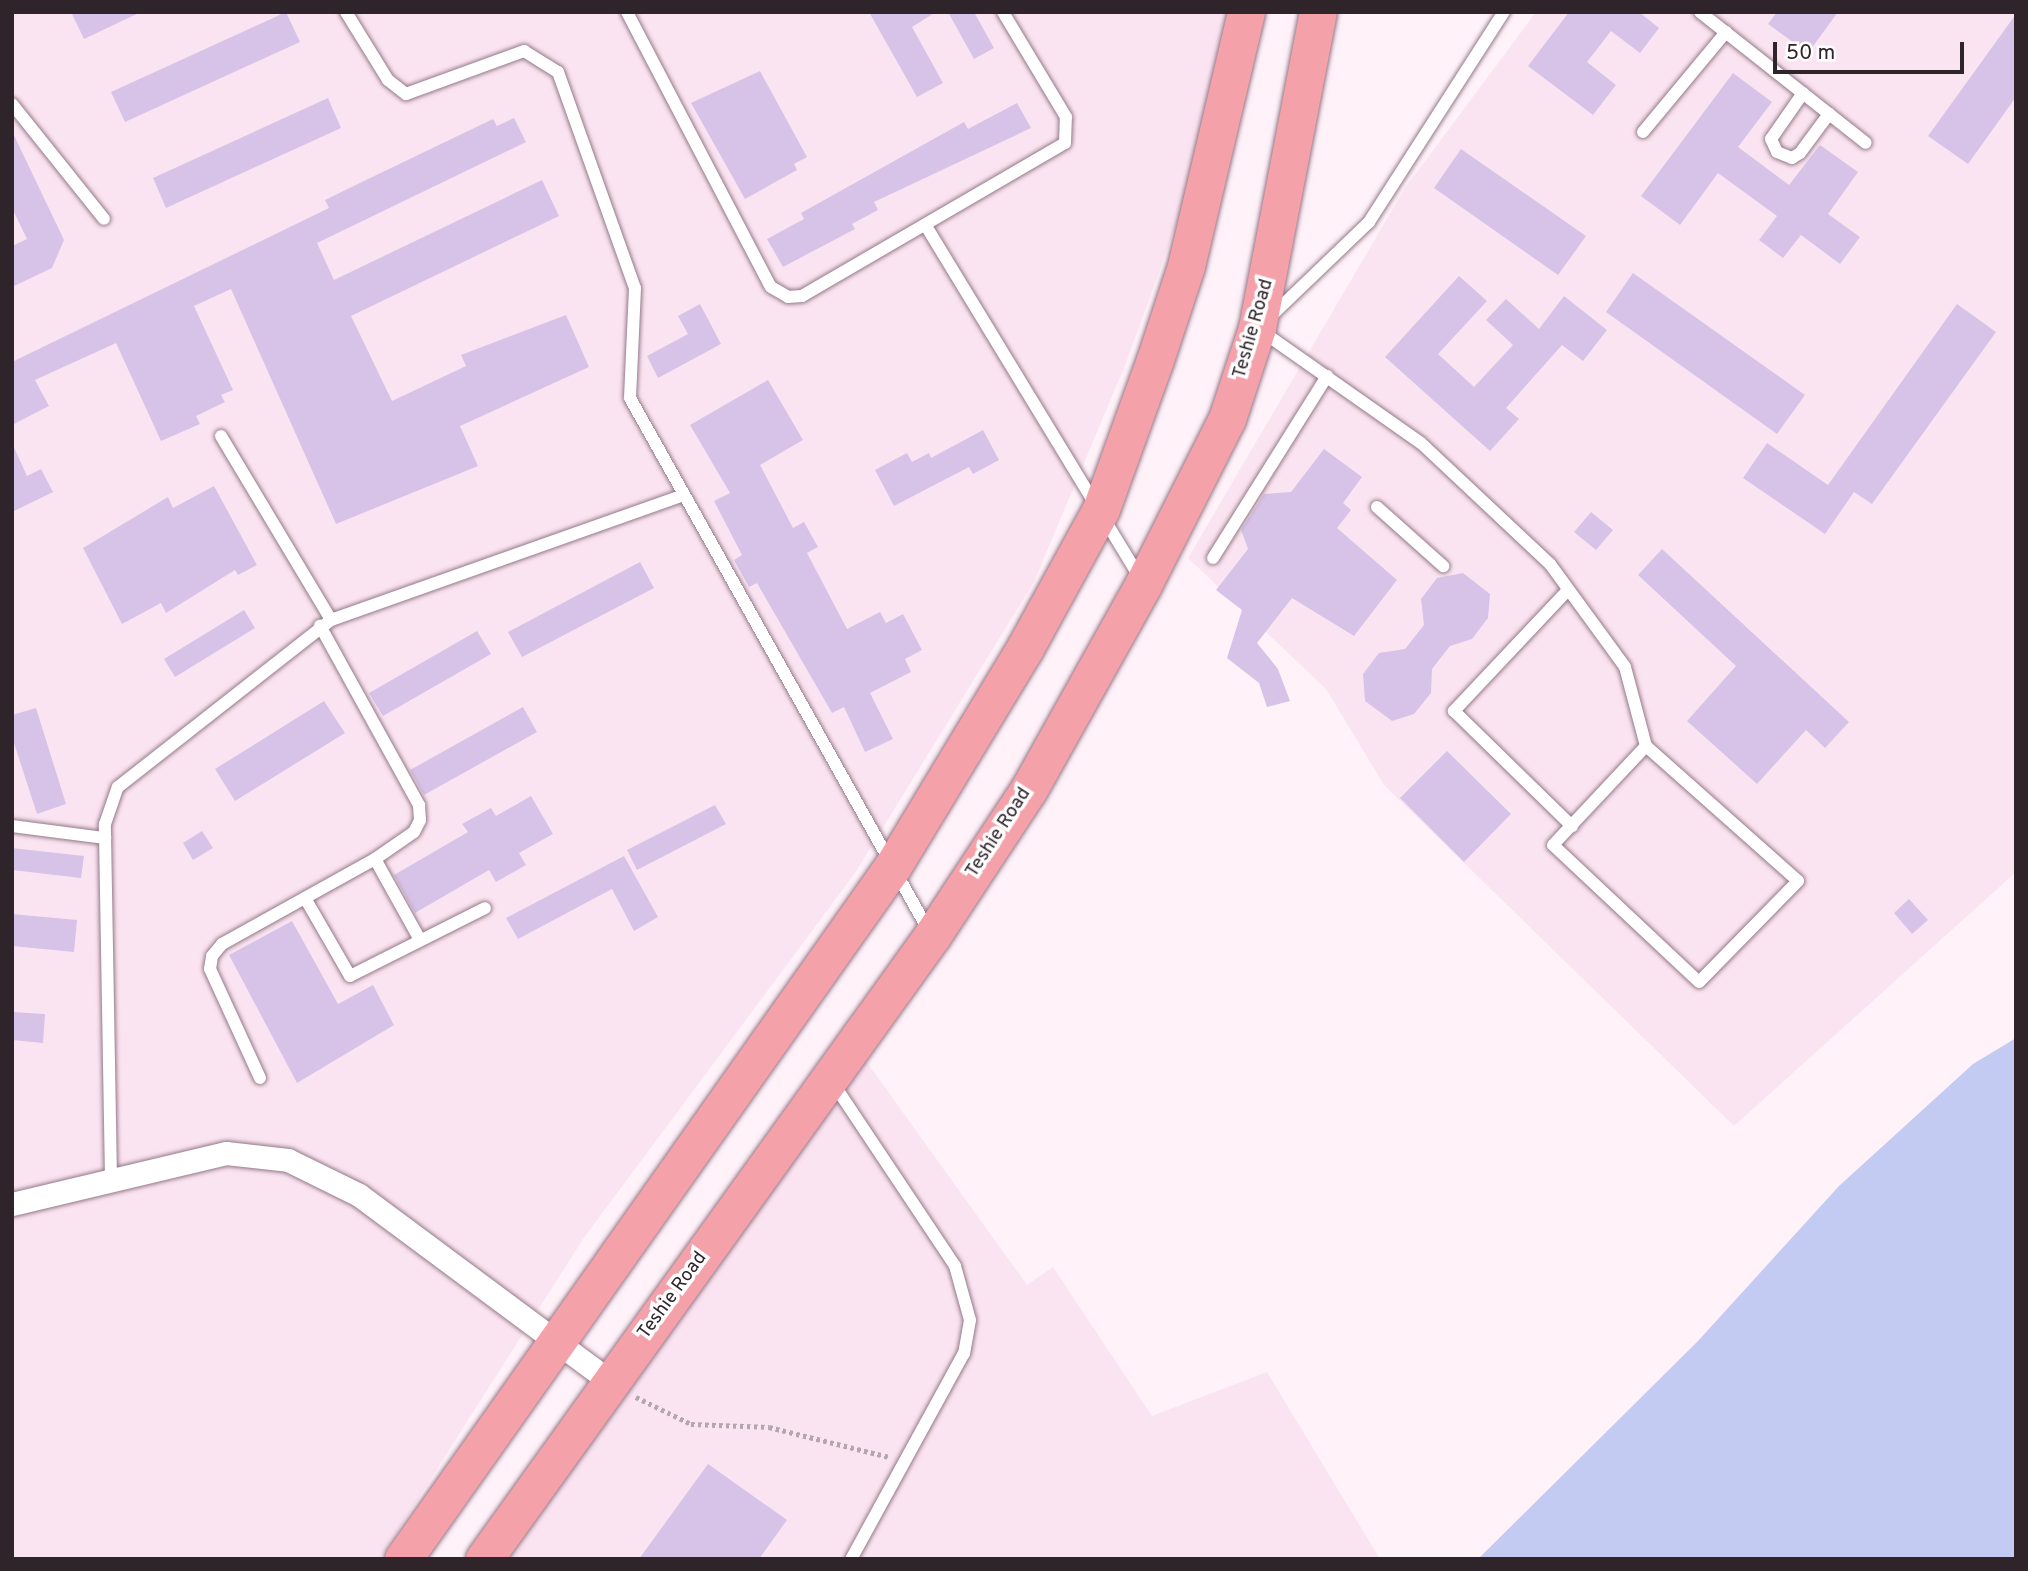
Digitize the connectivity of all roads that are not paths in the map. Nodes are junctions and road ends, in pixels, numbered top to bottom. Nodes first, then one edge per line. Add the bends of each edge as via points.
1 (346, 12) edge
2 (627, 12) edge
3 (1003, 12) edge
4 (1246, 12) edge
5 (1318, 12) edge
6 (1504, 12) edge
7 (1700, 12) edge
8 (1726, 32) junction
9 (1803, 93) junction
10 (12, 104) edge
11 (1829, 114) junction
12 (1643, 132) dead end
13 (1866, 143) dead end
14 (104, 219) dead end
15 (926, 226) junction
16 (1257, 328) junction
17 (1327, 376) junction
18 (221, 436) dead end
19 (681, 496) junction
20 (1377, 506) dead end
21 (1101, 509) junction
22 (1213, 558) dead end
23 (1443, 566) dead end
24 (1143, 585) junction
25 (1567, 591) junction
26 (326, 623) junction
27 (1646, 746) junction
28 (1572, 826) junction
29 (12, 827) edge
30 (105, 838) junction
31 (375, 859) junction
32 (893, 866) junction
33 (305, 898) junction
34 (485, 908) dead end
35 (932, 936) junction
36 (420, 940) junction
37 (260, 1078) dead end
38 (830, 1078) junction
39 (111, 1178) junction
40 (12, 1204) edge
41 (556, 1337) junction
42 (611, 1382) junction
43 (403, 1559) edge
44 (484, 1559) edge
45 (850, 1559) edge

1 - 19 lane via 388,80 406,94 524,51 558,72 635,288 630,398
2 - 15 lane via 780,294 802,296
3 - 15 lane via 1066,117 1065,144
4 - 21 main road via 1186,266
5 - 16 main road, Teshie Road
6 - 16 lane via 1369,222
7 - 8 lane
8 - 9 lane
8 - 12 lane
9 - 11 lane
9 - 11 lane via 1771,139 1777,152 1791,158 1800,153
10 - 14 lane
11 - 13 lane
15 - 21 lane
16 - 17 lane
16 - 24 main road, Teshie Road via 1227,419
17 - 22 lane
17 - 25 lane via 1495,508 1550,564
18 - 26 lane
19 - 26 lane
19 - 32 lane
20 - 23 lane
21 - 24 lane
21 - 32 main road via 957,767
24 - 35 main road, Teshie Road via 1029,789
25 - 27 lane via 1625,667
25 - 28 lane via 1454,711
26 - 30 lane via 118,787 108,802
26 - 31 lane via 419,805 414,832
27 - 28 lane
27 - 28 lane via 1798,881 1699,982 1553,845
29 - 30 lane
30 - 39 lane
31 - 33 lane
31 - 36 lane
32 - 35 lane
32 - 41 main road
33 - 36 lane via 346,975
33 - 37 lane via 222,944 212,956 211,970
34 - 36 lane
35 - 38 main road, Teshie Road
38 - 42 main road, Teshie Road
38 - 45 lane via 965,1290 970,1320 964,1353
39 - 40 street
39 - 41 street via 226,1153 288,1160 359,1195
41 - 42 street
41 - 43 main road
42 - 44 main road, Teshie Road

